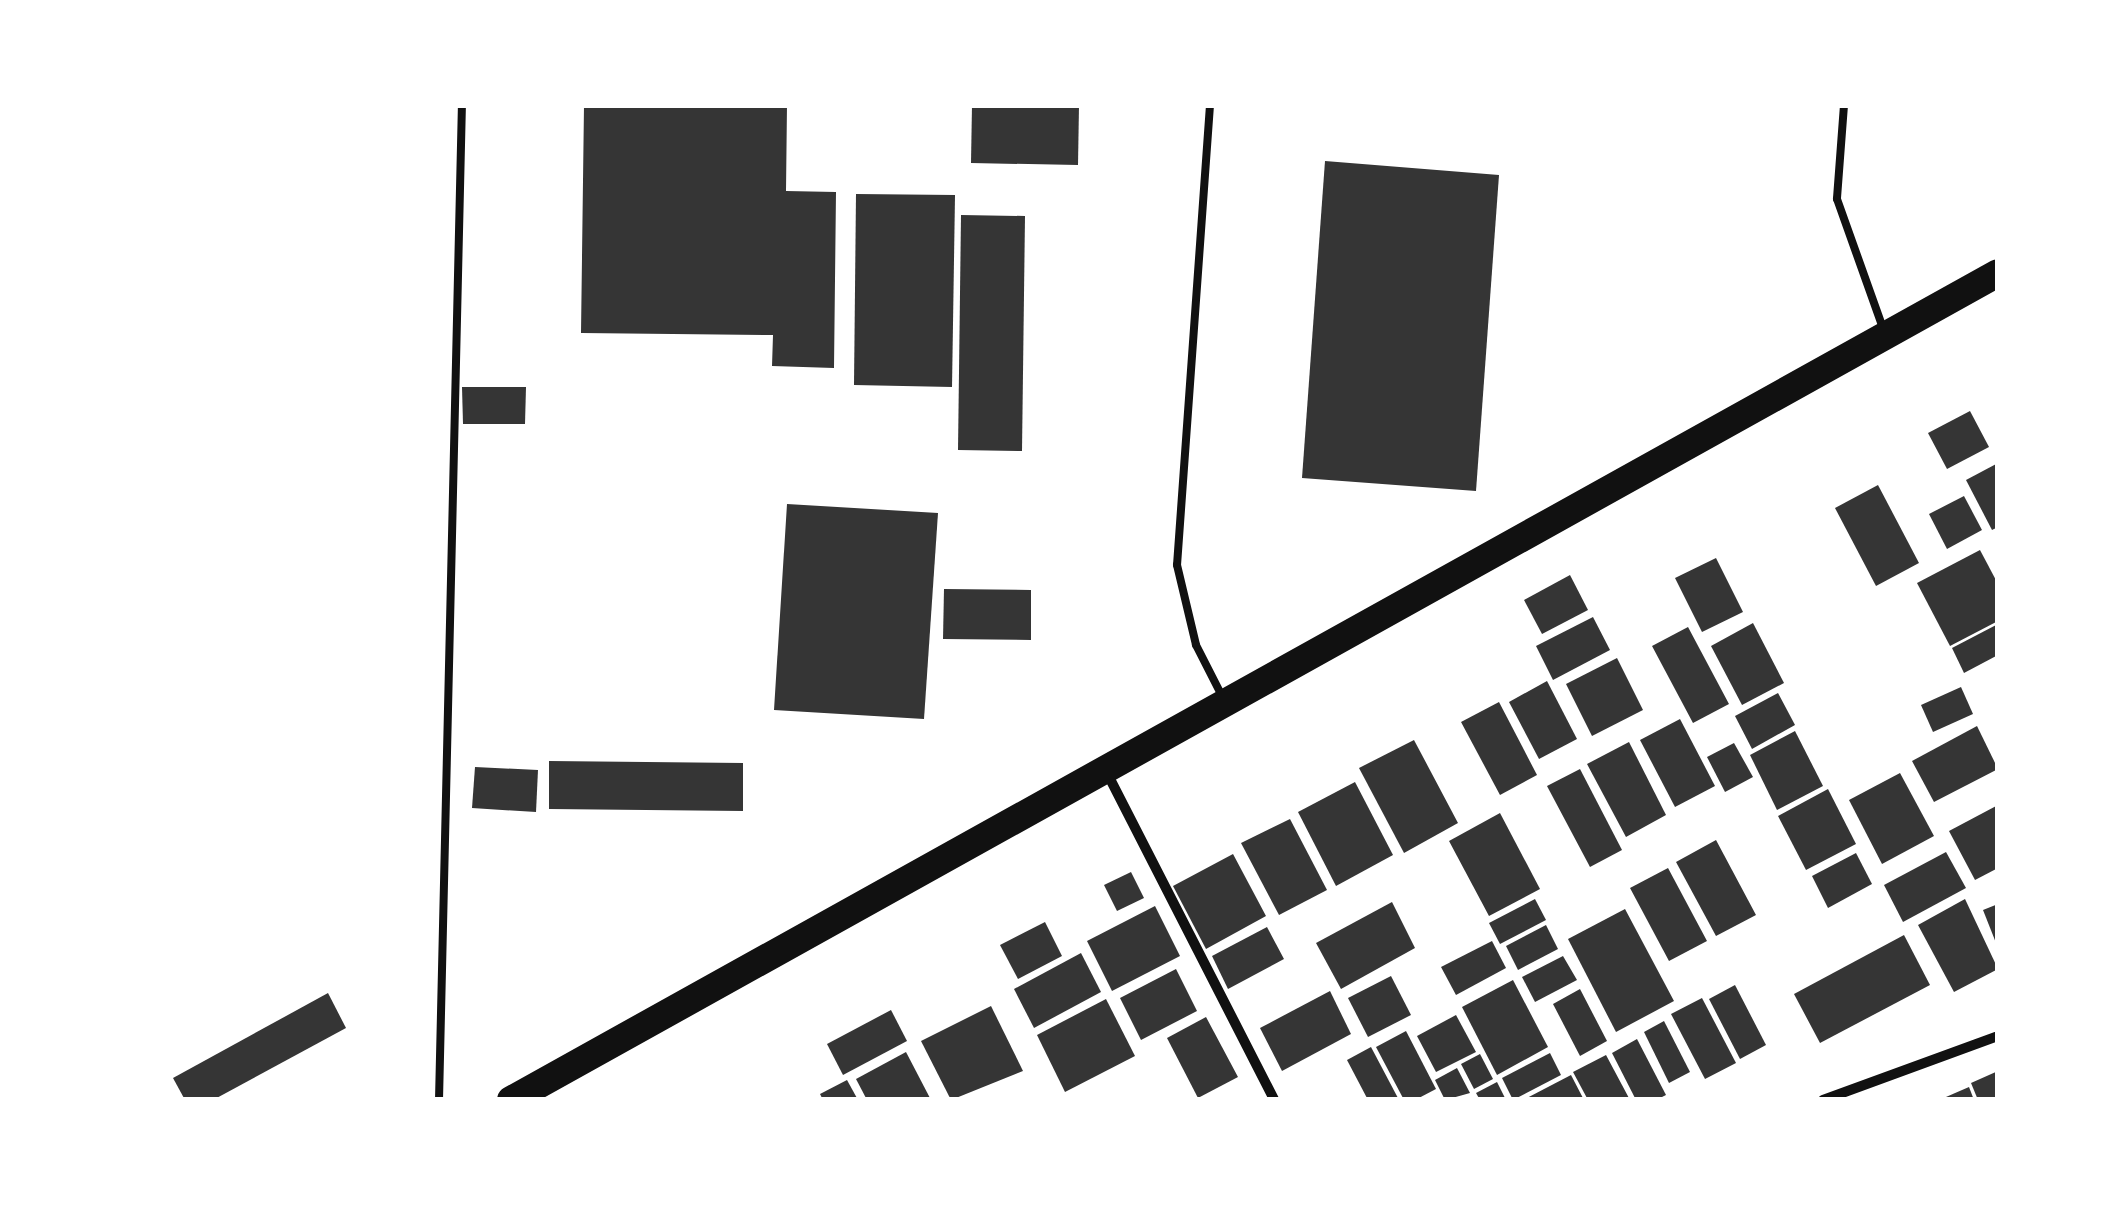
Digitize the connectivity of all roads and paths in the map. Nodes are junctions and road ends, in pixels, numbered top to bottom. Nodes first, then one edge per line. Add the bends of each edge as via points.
1 (462, 105) edge
2 (1210, 105) edge
3 (1844, 105) edge
4 (1998, 273) edge
5 (1886, 335) junction
6 (1225, 701) junction
7 (1103, 766) junction
8 (1998, 1036) edge
9 (439, 1100) edge
10 (511, 1100) edge
11 (1274, 1100) edge
12 (1824, 1100) edge

1 - 9 lane
2 - 6 lane via 1177,565 1196,645
3 - 5 lane via 1837,199
4 - 5 highway
5 - 6 highway
6 - 7 highway
7 - 10 highway
7 - 11 street
8 - 12 street

